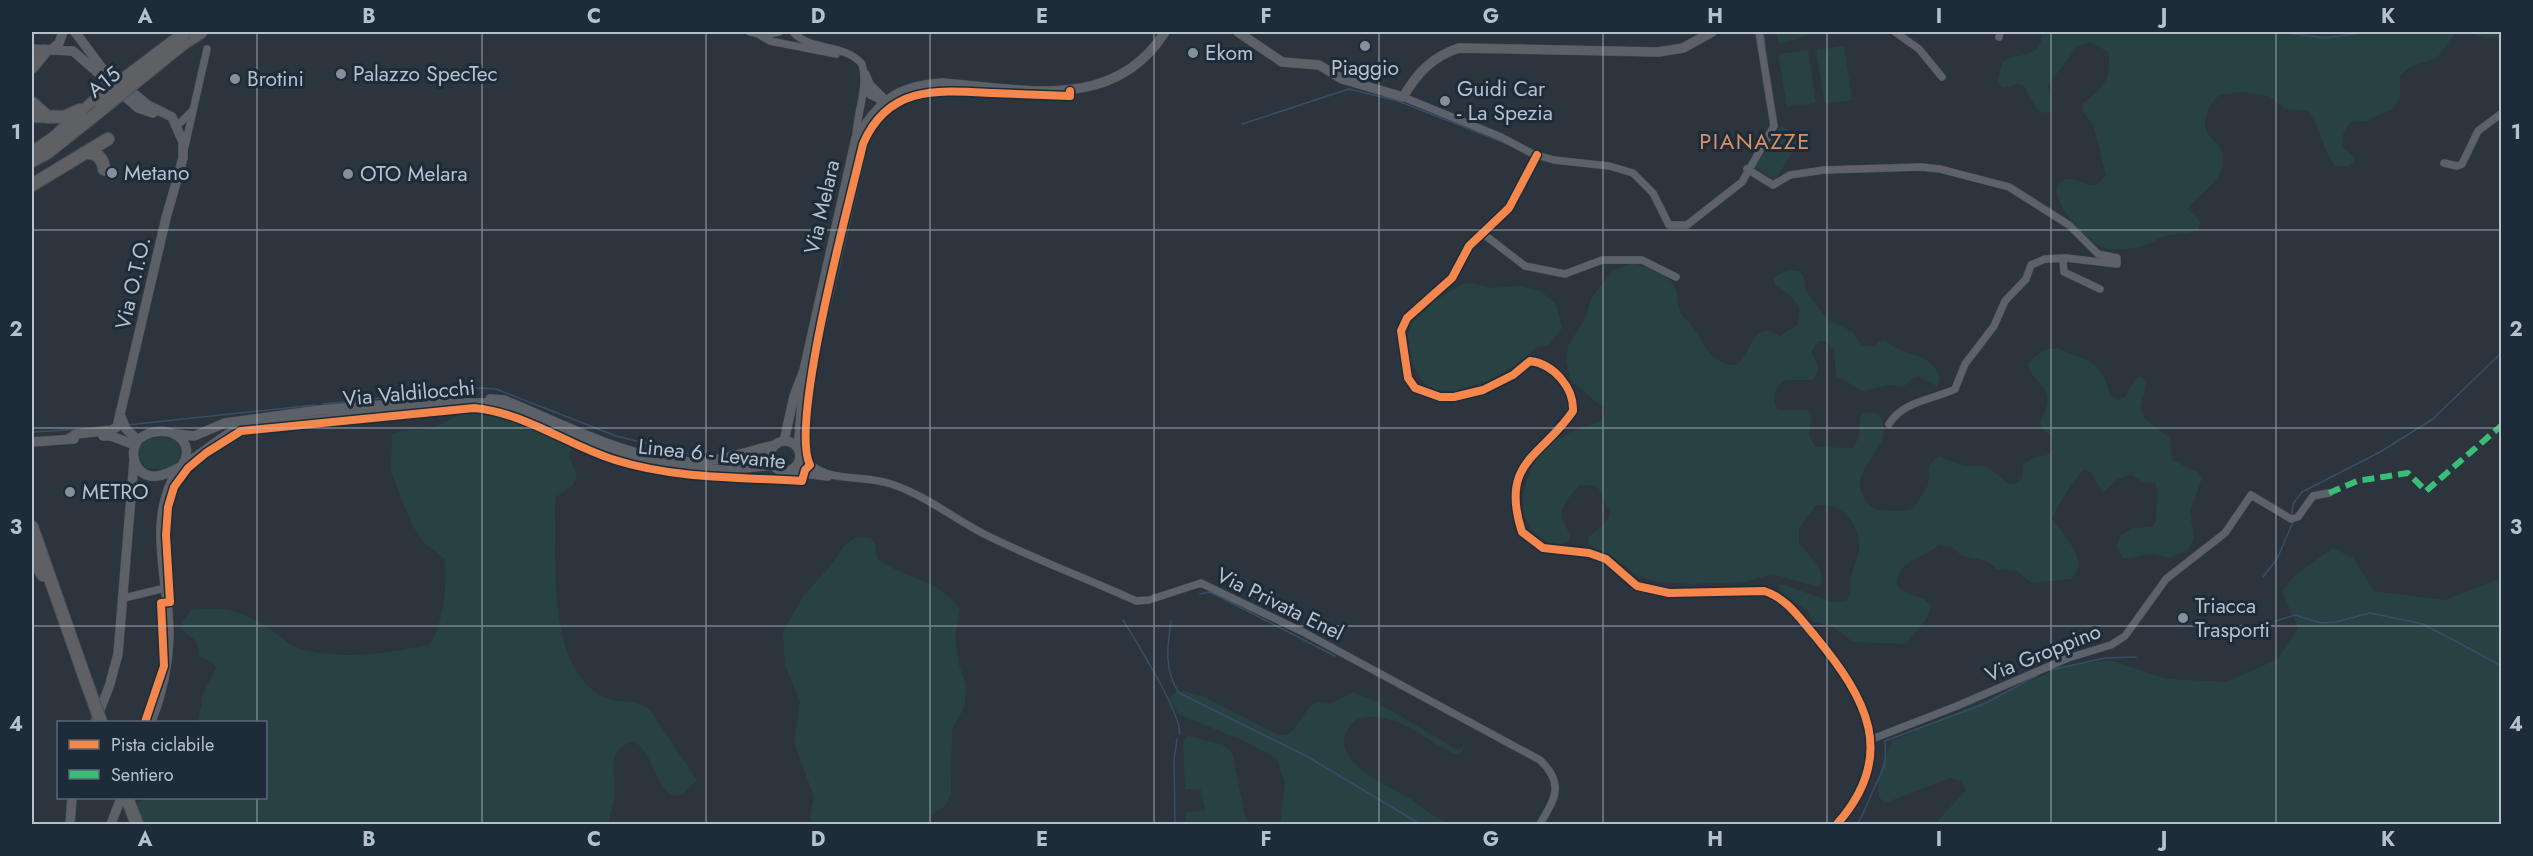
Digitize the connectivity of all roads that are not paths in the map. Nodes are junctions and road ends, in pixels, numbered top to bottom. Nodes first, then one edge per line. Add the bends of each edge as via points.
1 (63, 32) edge
2 (75, 32) edge
3 (186, 32) edge
4 (201, 32) edge
5 (750, 32) edge
6 (779, 32) edge
7 (793, 32) edge
8 (1165, 32) edge
9 (1238, 32) edge
10 (1712, 32) edge
11 (1759, 32) edge
12 (1895, 32) edge
13 (758, 34) junction
14 (32, 49) edge
15 (207, 49) dead end
16 (49, 50) junction
17 (852, 56) junction
18 (32, 67) edge
19 (864, 68) junction
20 (1942, 77) dead end
21 (864, 78) junction
22 (1403, 97) junction
23 (885, 101) junction
24 (32, 103) edge
25 (191, 112) junction
26 (2502, 113) edge
27 (85, 114) junction
28 (32, 116) edge
29 (172, 117) junction
30 (49, 118) junction
31 (183, 118) junction
32 (189, 124) junction
33 (177, 126) junction
34 (68, 138) junction
35 (856, 138) junction
36 (108, 139) dead end
37 (32, 153) edge
38 (84, 153) junction
39 (1537, 155) junction
40 (183, 158) junction
41 (32, 161) edge
42 (2444, 163) dead end
43 (32, 169) edge
44 (104, 169) dead end
45 (1747, 169) junction
46 (32, 185) edge
47 (1482, 233) junction
48 (2066, 258) junction
49 (1676, 277) dead end
50 (2100, 289) dead end
51 (804, 370) junction
52 (120, 417) junction
53 (1889, 424) dead end
54 (175, 433) junction
55 (68, 439) junction
56 (121, 439) junction
57 (32, 442) edge
58 (137, 442) junction
59 (780, 443) junction
60 (799, 451) junction
61 (134, 459) junction
62 (773, 465) junction
63 (180, 469) junction
64 (787, 471) junction
65 (828, 476) junction
66 (2329, 493) dead end
67 (32, 527) edge
68 (32, 556) edge
69 (165, 588) junction
70 (53, 589) junction
71 (124, 598) junction
72 (96, 721) edge
73 (100, 721) edge
74 (152, 721) edge
75 (1872, 739) junction
76 (72, 799) edge
77 (121, 799) edge
78 (127, 799) edge
79 (70, 825) edge
80 (111, 825) edge
81 (137, 825) edge
82 (1540, 825) edge
83 (1837, 825) edge

1 - 16 street via 59,43
2 - 29 street via 102,68 148,105
3 - 27 highway, A15 / A15, bridge via 96,100
4 - 27 highway, A15 / A15, bridge
5 - 13 street
6 - 13 street
7 - 17 street via 801,40
8 - 23 street via 1140,62 1096,86 1050,91 942,83 910,88
9 - 22 street via 1282,62 1319,65 1342,79
10 - 22 street via 1683,48 1658,52 1459,48 1439,55 1425,66
11 - 45 street via 1775,123
12 - 20 street via 1919,49
13 - 17 street via 770,41
14 - 16 street
15 - 25 street, Via O.T.O.
16 - 18 highway
16 - 33 street via 63,49 80,55 138,108
17 - 19 street
19 - 21 street, Via Melara
19 - 23 street via 870,84
21 - 23 street via 870,96
21 - 35 street, Via Melara
22 - 39 street
23 - 35 street
24 - 30 highway
25 - 31 street
25 - 32 street, Via O.T.O.
26 - 42 street via 2478,131 2462,164
27 - 30 highway
27 - 34 highway, A15 / A15
27 - 37 highway, A15 / A15
28 - 30 highway
29 - 31 street
29 - 33 street, Via O.T.O.
31 - 33 street
32 - 33 street
32 - 40 street, Via O.T.O.
33 - 40 street, Via O.T.O.
34 - 41 highway, A15 / A15
34 - 43 highway
35 - 51 street, Via Melara
36 - 38 highway
38 - 44 highway via 99,156
38 - 46 highway
39 - 45 street via 1633,173 1653,193 1669,225 1687,225 1700,216 1742,182
39 - 47 street via 1509,208
40 - 52 street, Via O.T.O.
45 - 48 street via 1773,185 1790,175 1824,170 1940,169 2009,187 2069,225 2098,254 2119,261 2113,264
47 - 49 street via 1525,266 1565,274 1602,260 1642,260
47 - 75 street via 1468,246 1452,278 1407,318 1401,331 1402,346 1408,378 1415,388 1440,397 1483,390 1530,361 1549,367 1569,387 1574,411 1532,453 1518,482 1517,509 1522,532 1543,548 1606,559 1637,586 1669,593 1774,594 1789,605 1842,671
48 - 50 street via 2064,272
48 - 53 street via 2045,259 2031,265 2026,279 2005,301 1994,326 1965,364 1955,389 1906,406
51 - 59 street
51 - 60 street
52 - 55 street, Via O.T.O. via 112,430 76,434
52 - 58 street
54 - 58 street via 159,429
54 - 59 street, Via Valdilocchi via 194,436 225,423 291,413 442,399 504,400 651,456 696,462
54 - 63 street via 186,450
55 - 56 street
55 - 57 street
56 - 58 street
56 - 61 street
58 - 61 street
59 - 60 street via 792,443
59 - 62 street via 770,455
60 - 64 street via 797,465
60 - 65 street, Via Privata Enel via 808,466
61 - 63 street via 142,471 151,475
61 - 71 street
62 - 63 street, Via Valdilocchi via 726,470 628,459 505,407 465,403 237,429
62 - 64 street
63 - 69 street via 168,490 161,516
64 - 65 street
65 - 82 street, Via Privata Enel via 879,481 913,492 1016,550 1136,601 1202,583 1293,626 1540,760 1555,780 1556,791
66 - 75 street, Via Groppino via 2313,496 2298,517 2291,519 2251,495 2225,533 2166,579 2126,636
67 - 70 highway
68 - 70 highway
69 - 71 street
69 - 74 street via 168,666
70 - 73 highway, bridge
71 - 72 street via 115,668
75 - 83 street via 1868,774 1857,798
76 - 79 street
77 - 80 street
78 - 81 highway

